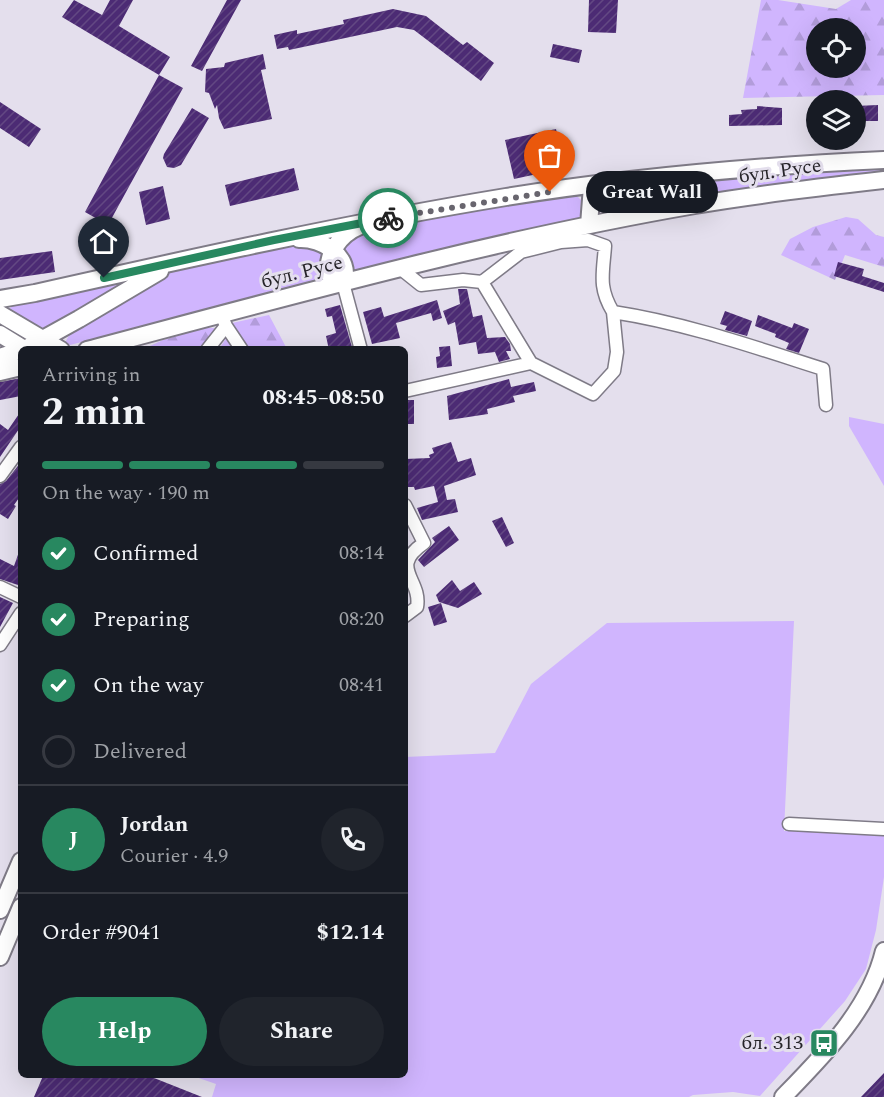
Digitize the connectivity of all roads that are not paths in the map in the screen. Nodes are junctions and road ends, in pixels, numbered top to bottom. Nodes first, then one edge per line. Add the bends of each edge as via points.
1 (884, 160) edge
2 (884, 180) edge
3 (592, 186) junction
4 (384, 218) junction
5 (589, 225) junction
6 (274, 240) junction
7 (332, 250) junction
8 (182, 261) junction
9 (400, 269) junction
10 (482, 282) junction
11 (343, 284) junction
12 (0, 299) edge
13 (613, 312) junction
14 (0, 314) edge
15 (223, 320) junction
16 (0, 334) edge
17 (146, 334) junction
18 (45, 339) junction
19 (18, 346) edge
20 (32, 346) edge
21 (55, 346) edge
22 (102, 346) edge
23 (126, 346) edge
24 (209, 346) edge
25 (239, 346) edge
26 (360, 346) edge
27 (18, 352) edge
28 (0, 357) edge
29 (531, 363) junction
30 (18, 368) edge
31 (0, 372) edge
32 (408, 390) edge
33 (826, 405) dead end
34 (18, 451) edge
35 (0, 476) edge
36 (408, 511) edge
37 (408, 574) edge
38 (408, 574) edge
39 (0, 587) edge
40 (18, 596) edge
41 (408, 614) edge
42 (18, 618) edge
43 (0, 645) edge
44 (789, 824) dead end
45 (884, 829) edge
46 (18, 868) edge
47 (0, 910) edge
48 (18, 914) edge
49 (884, 953) edge
50 (0, 957) edge
51 (783, 1097) edge

1 - 3 main road, бул. Русе via 759,166
2 - 5 main road, бул. Русе via 757,195
3 - 4 main road, бул. Русе
3 - 5 main road
4 - 6 main road, бул. Русе
4 - 7 main road via 352,230
5 - 9 main road, бул. Русе
6 - 7 main road via 311,239
6 - 8 main road, бул. Русе
7 - 11 main road via 330,275
8 - 12 main road, бул. Русе
8 - 18 main road, бул. Русе
9 - 10 street via 421,285
9 - 11 main road, бул. Русе
10 - 13 street via 521,252 588,240 605,246 602,285
10 - 29 street
11 - 15 main road, бул. Русе
11 - 26 street
13 - 29 street via 617,352 614,371 593,394
13 - 33 street via 719,337 823,369
14 - 18 main road
15 - 17 main road, бул. Русе
15 - 24 street
15 - 25 street
16 - 19 main road
17 - 22 main road, бул. Русе
17 - 23 main road
18 - 20 main road, бул. Русе
18 - 21 main road
27 - 28 main road, бул. Русе
29 - 32 street
30 - 31 main road
34 - 35 street
36 - 38 street via 424,543 409,556
37 - 41 street via 418,600 417,607
39 - 40 street
42 - 43 street
44 - 45 street
46 - 47 main road
48 - 50 main road
49 - 51 main road via 876,979 855,1016

